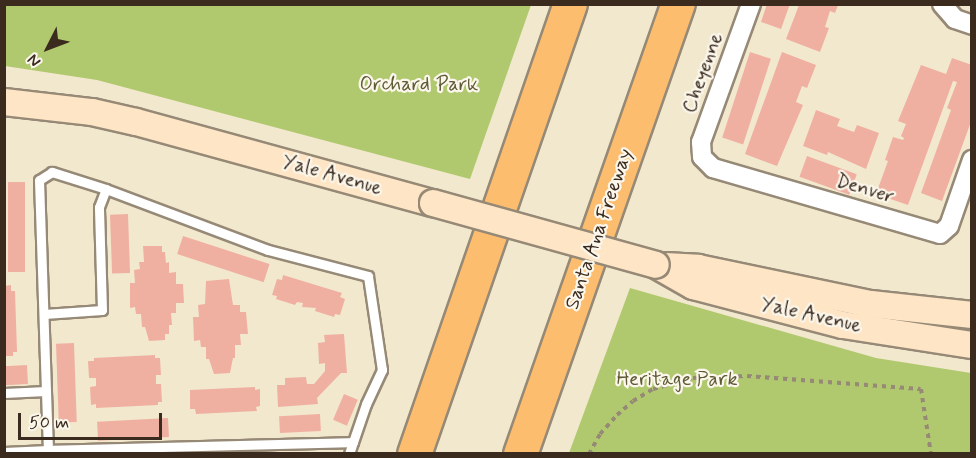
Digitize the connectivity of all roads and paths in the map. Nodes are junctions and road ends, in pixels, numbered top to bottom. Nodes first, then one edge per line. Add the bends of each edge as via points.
1 (570, 4) edge
2 (678, 4) edge
3 (751, 4) edge
4 (942, 4) edge
5 (972, 25) edge
6 (4, 102) edge
7 (702, 157) joint
8 (972, 160) edge
9 (105, 189) junction
10 (656, 265) junction
11 (44, 314) junction
12 (972, 315) edge
13 (972, 345) edge
14 (46, 391) junction
15 (4, 393) edge
16 (353, 441) junction
17 (4, 452) edge
18 (48, 452) edge
19 (349, 453) edge
20 (414, 453) edge
21 (520, 453) edge
22 (589, 453) edge
23 (931, 453) edge

1 - 20 highway
2 - 21 highway, Santa Ana Freeway
3 - 7 street, Cheyenne via 701,142
4 - 5 street via 955,19
6 - 10 main road, Yale Avenue, bridge via 136,122
7 - 8 street, Denver via 713,168 940,234 949,226
9 - 11 lane via 99,207 102,310
9 - 11 lane via 52,172 39,180
9 - 16 lane via 268,250 368,276 382,370
10 - 12 main road, Yale Avenue via 698,268 871,304
10 - 13 main road, Yale Avenue via 693,286 843,325
11 - 14 lane
14 - 15 lane
14 - 18 lane
16 - 18 lane
16 - 19 lane
17 - 18 lane
22 - 23 path via 617,415 653,389 693,378 747,376 921,389

